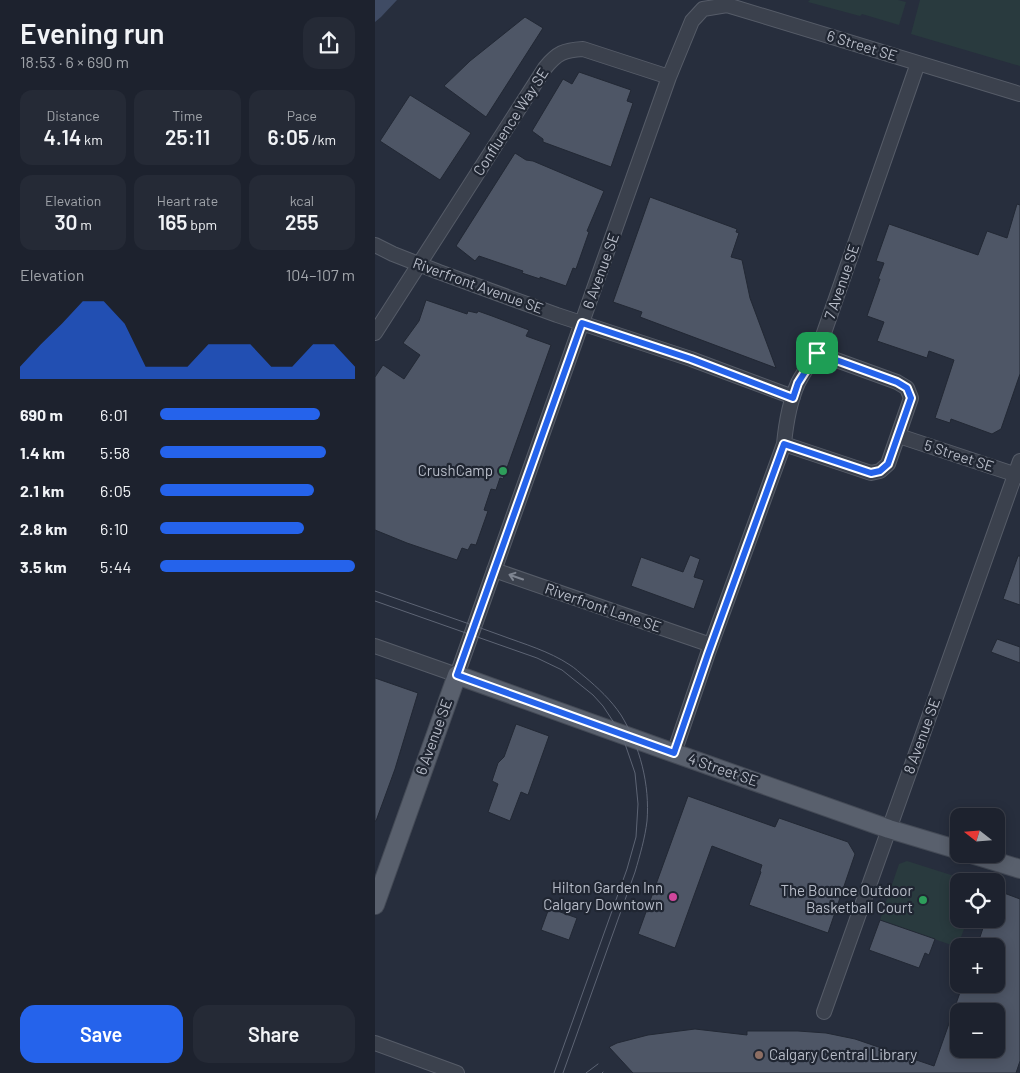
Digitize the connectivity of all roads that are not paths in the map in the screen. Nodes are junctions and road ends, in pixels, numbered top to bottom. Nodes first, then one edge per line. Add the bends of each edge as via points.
1 (703, 9) joint
2 (918, 63) junction
3 (669, 78) junction
4 (1020, 94) edge
5 (375, 245) edge
6 (418, 264) junction
7 (582, 323) junction
8 (375, 333) edge
9 (817, 353) junction
10 (793, 398) junction
11 (899, 436) junction
12 (784, 444) junction
13 (1018, 471) edge
14 (494, 570) junction
15 (711, 645) junction
16 (375, 646) edge
17 (457, 675) junction
18 (674, 753) junction
19 (889, 829) junction
20 (950, 847) edge
21 (1002, 863) edge
22 (1020, 868) edge
23 (375, 904) edge
24 (824, 1012) dead end
25 (375, 1043) edge
26 (457, 1073) edge

1 - 2 street, 6 Street SE via 727,5
1 - 3 street, 6 Avenue SE via 692,21
2 - 4 street, 6 Street SE
2 - 9 street, 7 Avenue SE
3 - 6 street, Confluence Way SE via 583,49 555,56
3 - 7 street, 6 Avenue SE
5 - 6 street, Riverfront Avenue SE
6 - 7 street, Riverfront Avenue SE
6 - 8 street, Confluence Way SE
7 - 10 street via 691,359
7 - 14 street, 6 Avenue SE
9 - 10 street, 7 Avenue SE via 798,383
9 - 11 street via 907,388 911,398
10 - 12 street, 7 Avenue SE
11 - 12 street via 888,464 871,473
11 - 13 street, 5 Street SE
12 - 15 street, 7 Avenue SE
13 - 19 street, 8 Avenue SE
15 -> 14 street, Riverfront Lane SE
14 - 17 street, 6 Avenue SE
15 - 18 street, 7 Avenue SE
16 - 17 street, 4 Street SE
17 - 18 main road, 4 Street SE
17 - 23 main road, 6 Avenue SE
18 - 19 main road, 4 Street SE
19 - 20 main road, 4 Street SE
19 - 24 street, 8 Avenue SE
21 - 22 main road
25 - 26 street

